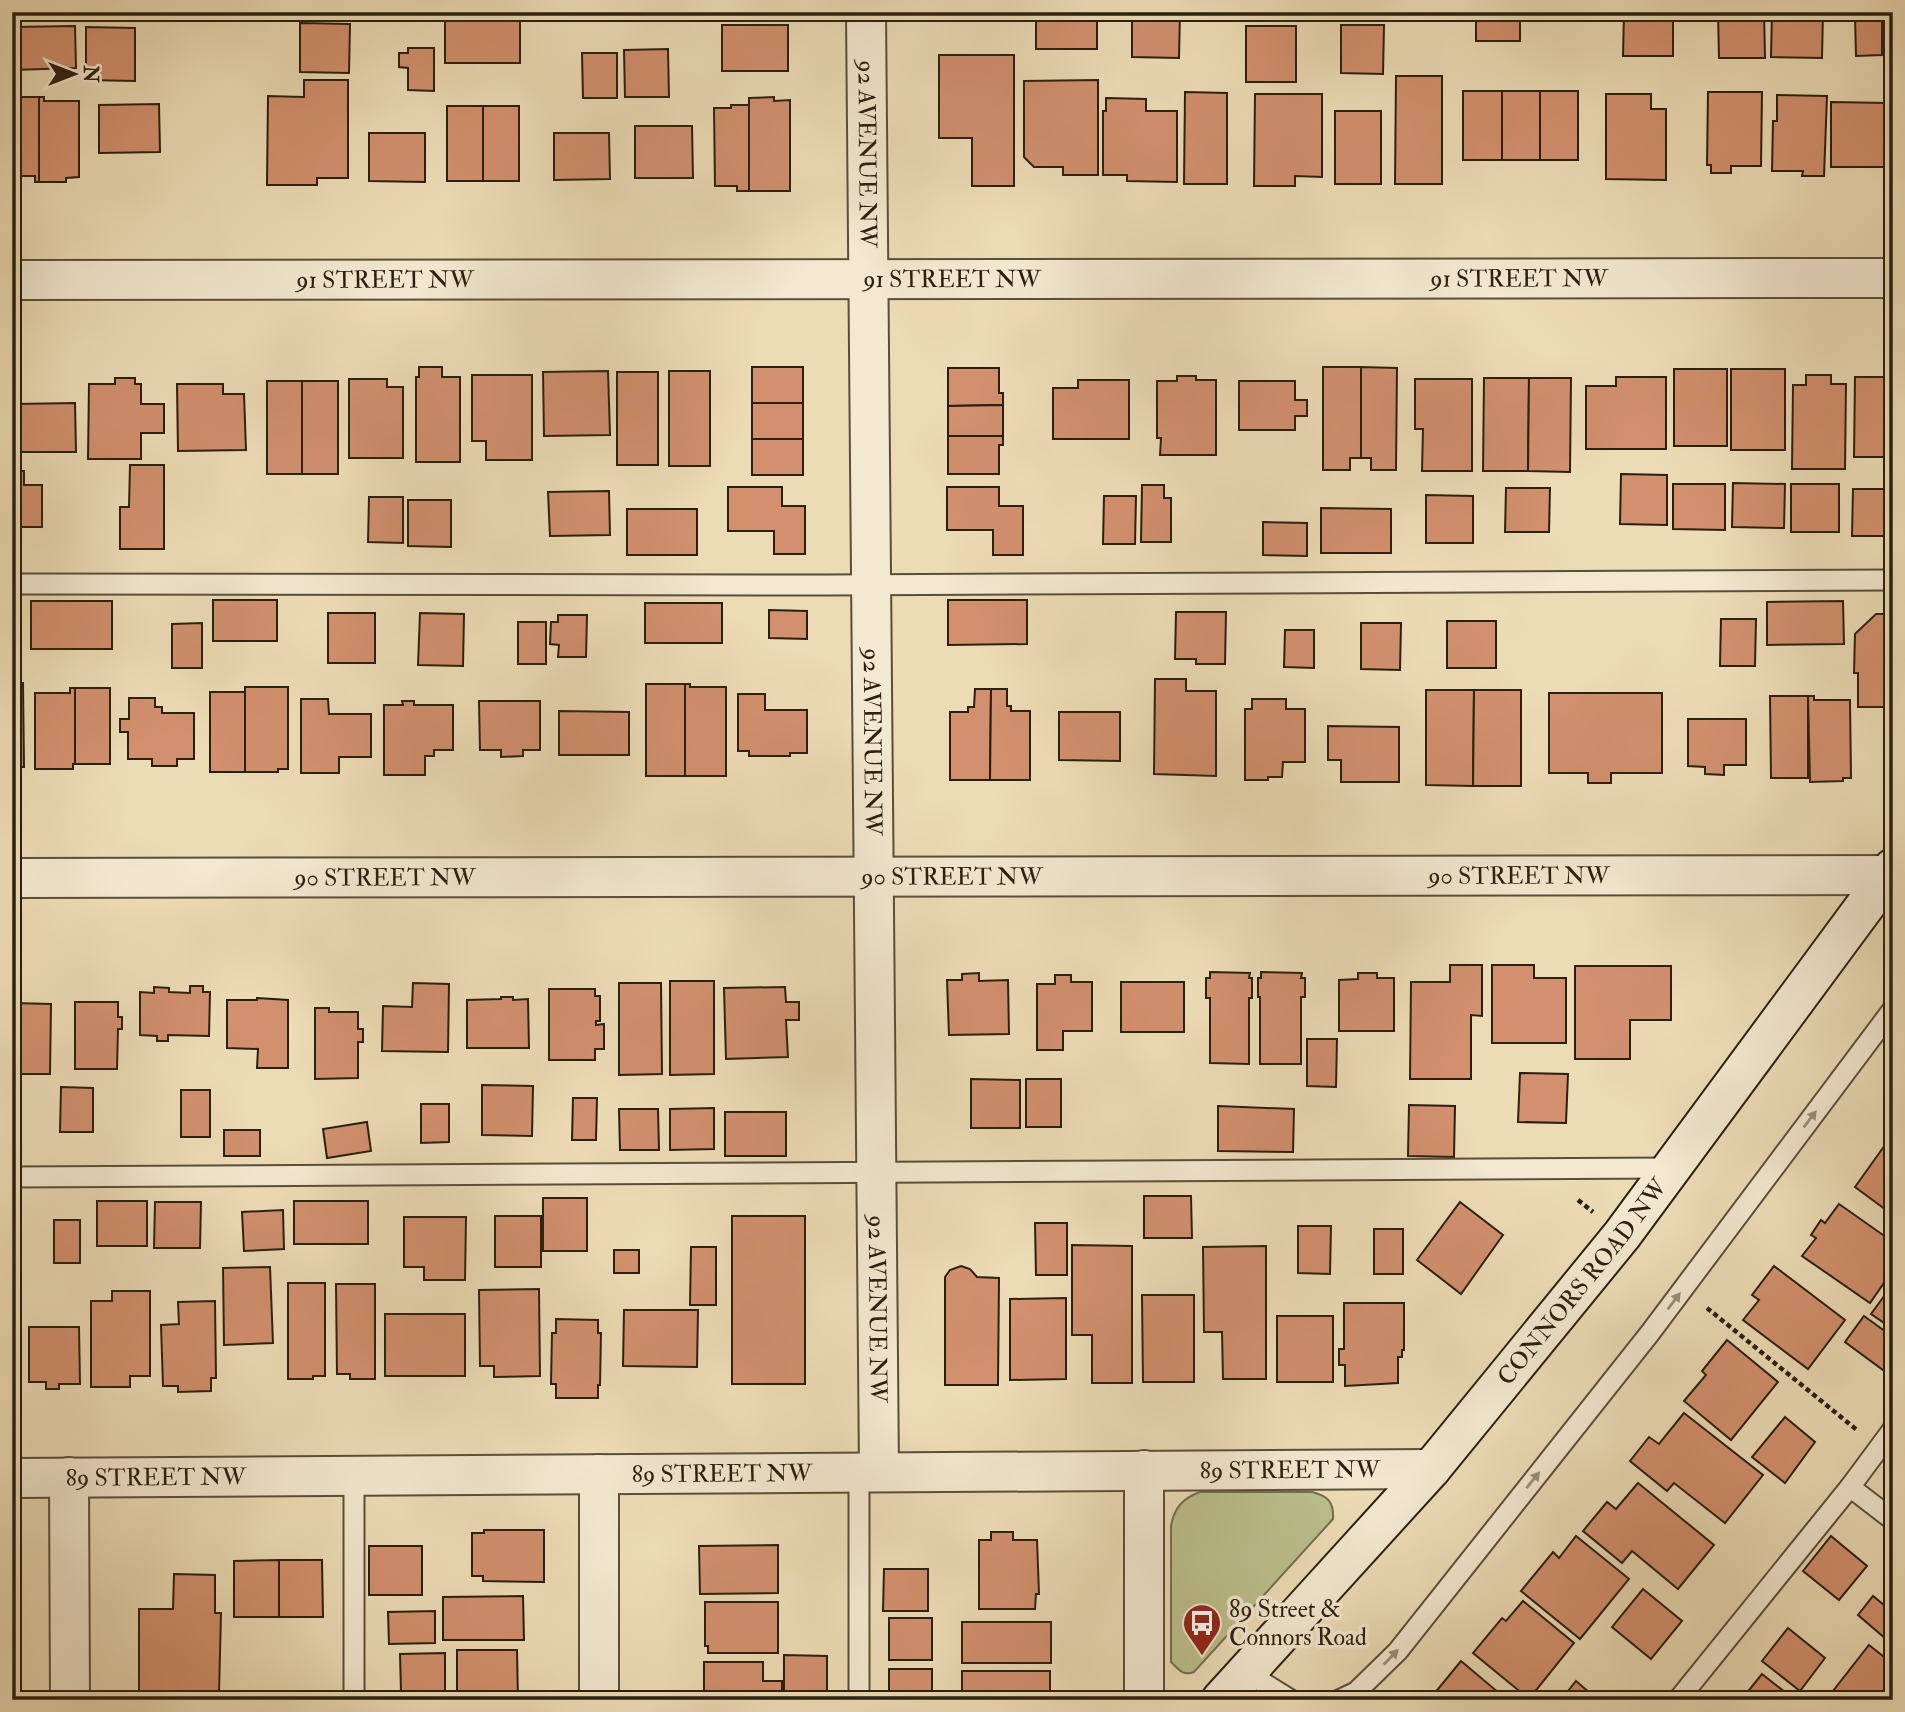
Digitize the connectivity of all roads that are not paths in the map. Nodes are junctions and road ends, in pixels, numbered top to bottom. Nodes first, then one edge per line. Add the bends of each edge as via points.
1 (866, 12) edge
2 (1893, 278) edge
3 (12, 279) edge
4 (868, 279) junction
5 (1893, 580) edge
6 (12, 584) edge
7 (871, 584) junction
8 (1891, 873) edge
9 (873, 877) junction
10 (12, 878) edge
11 (1893, 1009) edge
12 (1672, 1168) junction
13 (876, 1171) junction
14 (12, 1177) edge
15 (1893, 1429) edge
16 (1431, 1469) junction
17 (1144, 1470) junction
18 (869, 1472) junction
19 (599, 1474) junction
20 (354, 1476) junction
21 (69, 1477) junction
22 (12, 1478) edge
23 (1850, 1487) junction
24 (1893, 1520) edge
25 (1233, 1686) edge
26 (70, 1700) edge
27 (354, 1700) edge
28 (599, 1700) edge
29 (859, 1700) edge
30 (1144, 1700) edge
31 (1291, 1700) edge
32 (1339, 1700) edge
33 (1678, 1700) edge

1 - 4 street, 92 AVENUE NW
2 - 4 street, 91 STREET NW
3 - 4 street, 91 STREET NW
4 - 7 street, 92 AVENUE NW
5 - 7 lane
6 - 7 lane
7 - 9 street, 92 AVENUE NW
8 - 9 street, 90 STREET NW
8 - 12 street, CONNORS ROAD NW
9 - 10 street, 90 STREET NW
9 - 13 street, 92 AVENUE NW
32 -> 11 lane via 1356,1692 1398,1651 1684,1288
12 - 13 lane
12 - 16 street, CONNORS ROAD NW
13 - 14 lane
13 - 18 street, 92 AVENUE NW
15 - 23 lane
16 - 17 street, 89 STREET NW
16 - 25 street, CONNORS ROAD NW
17 - 18 street, 89 STREET NW
17 - 30 street
18 - 19 street, 89 STREET NW
18 - 29 lane
19 - 20 street, 89 STREET NW
19 - 28 street
20 - 21 street, 89 STREET NW
20 - 27 lane
21 - 22 street, 89 STREET NW
21 - 26 street
23 - 24 lane
23 - 33 lane
25 - 31 lane, CONNORS ROAD NW

